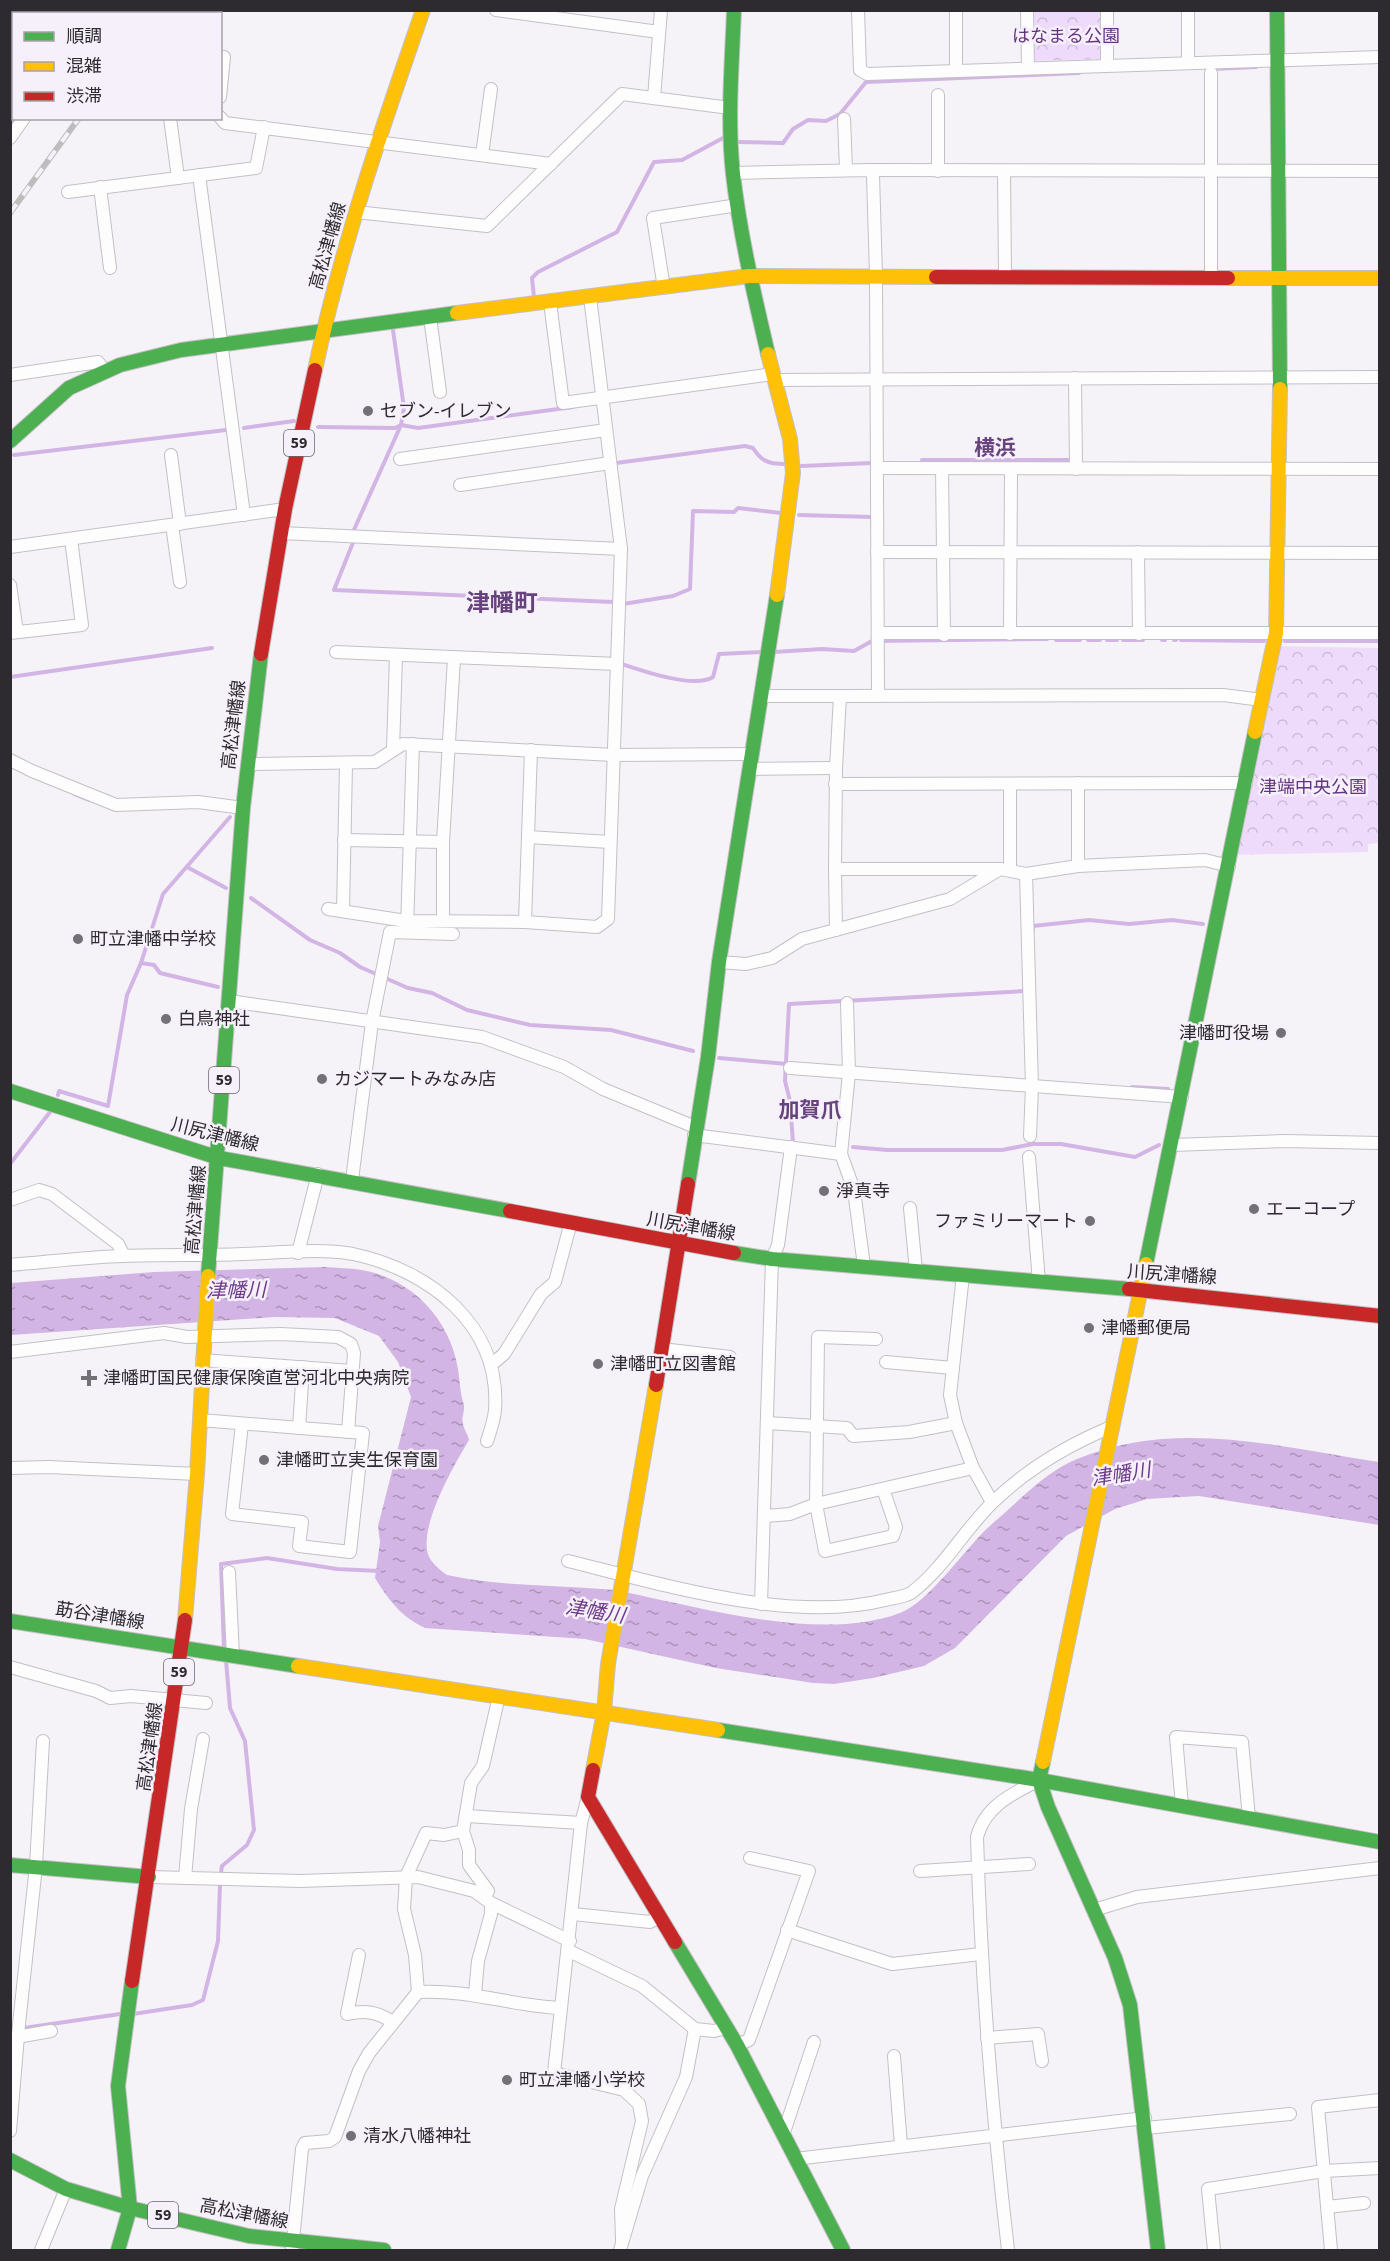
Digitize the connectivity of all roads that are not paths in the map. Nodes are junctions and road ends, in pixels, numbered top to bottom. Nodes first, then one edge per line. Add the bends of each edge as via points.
1 (423, 10) edge
2 (496, 10) edge
3 (661, 10) edge
4 (734, 10) edge
5 (858, 10) edge
6 (956, 10) edge
7 (1028, 10) edge
8 (1107, 10) edge
9 (1188, 10) edge
10 (1277, 10) edge
11 (659, 32) junction
12 (225, 57) dead end
13 (1380, 57) edge
14 (1277, 61) junction
15 (1188, 62) junction
16 (1107, 65) junction
17 (1028, 68) junction
18 (956, 71) junction
19 (1211, 73) dead end
20 (222, 81) edge
21 (491, 89) dead end
22 (938, 95) dead end
23 (654, 98) junction
24 (730, 108) junction
25 (222, 119) edge
26 (844, 119) dead end
27 (23, 120) edge
28 (170, 120) edge
29 (264, 127) junction
30 (10, 138) edge
31 (378, 141) junction
32 (482, 155) junction
33 (551, 164) junction
34 (846, 170) junction
35 (870, 170) junction
36 (1277, 170) junction
37 (938, 171) junction
38 (1004, 171) junction
39 (1211, 171) junction
40 (1380, 171) edge
41 (733, 173) junction
42 (199, 175) junction
43 (178, 178) junction
44 (100, 187) junction
45 (68, 192) dead end
46 (738, 205) junction
47 (356, 212) junction
48 (110, 268) dead end
49 (876, 275) junction
50 (749, 276) junction
51 (1005, 276) junction
52 (1211, 276) junction
53 (1278, 276) junction
54 (1380, 278) edge
55 (664, 288) junction
56 (590, 297) junction
57 (550, 302) junction
58 (430, 317) junction
59 (323, 330) junction
60 (223, 345) junction
61 (105, 371) junction
62 (10, 375) edge
63 (773, 377) junction
64 (1380, 377) edge
65 (876, 378) junction
66 (1075, 378) junction
67 (1280, 378) junction
68 (440, 392) dead end
69 (602, 398) junction
70 (606, 430) junction
71 (10, 441) edge
72 (171, 455) dead end
73 (400, 459) dead end
74 (610, 464) junction
75 (877, 468) junction
76 (942, 468) junction
77 (1011, 469) junction
78 (1076, 469) junction
79 (1279, 469) junction
80 (1380, 469) edge
81 (460, 485) dead end
82 (285, 509) junction
83 (244, 515) junction
84 (176, 524) junction
85 (281, 533) junction
86 (71, 539) junction
87 (10, 547) edge
88 (621, 549) junction
89 (877, 552) junction
90 (943, 552) junction
91 (1009, 552) junction
92 (1138, 552) junction
93 (1279, 552) junction
94 (1380, 553) edge
95 (180, 582) dead end
96 (10, 585) edge
97 (14, 632) edge
98 (1276, 633) junction
99 (1380, 633) edge
100 (1010, 634) junction
101 (1139, 634) junction
102 (944, 635) junction
103 (879, 638) junction
104 (336, 652) dead end
105 (396, 655) junction
106 (454, 658) junction
107 (617, 664) junction
108 (760, 696) junction
109 (840, 696) junction
110 (878, 696) junction
111 (1262, 700) junction
112 (413, 744) junction
113 (449, 746) junction
114 (393, 750) junction
115 (531, 750) junction
116 (614, 754) junction
117 (752, 754) junction
118 (10, 760) edge
119 (248, 764) junction
120 (346, 764) junction
121 (836, 768) junction
122 (749, 769) junction
123 (1078, 783) junction
124 (1246, 783) junction
125 (835, 784) junction
126 (1010, 784) junction
127 (243, 808) junction
128 (528, 837) junction
129 (344, 840) junction
130 (410, 842) junction
131 (443, 842) junction
132 (610, 842) junction
133 (1078, 866) junction
134 (1229, 866) junction
135 (835, 868) junction
136 (1005, 869) junction
137 (1026, 874) junction
138 (328, 909) dead end
139 (343, 911) junction
140 (443, 921) junction
141 (525, 922) junction
142 (407, 927) junction
143 (836, 930) junction
144 (453, 934) dead end
145 (719, 962) junction
146 (229, 1001) junction
147 (847, 1003) dead end
148 (372, 1022) junction
149 (790, 1068) dead end
150 (849, 1073) junction
151 (1032, 1087) junction
152 (10, 1091) edge
153 (1182, 1097) junction
154 (695, 1131) junction
155 (1030, 1136) dead end
156 (1380, 1143) edge
157 (1172, 1145) junction
158 (791, 1148) junction
159 (842, 1154) junction
160 (1029, 1157) dead end
161 (219, 1158) junction
162 (318, 1174) junction
163 (351, 1180) junction
164 (10, 1200) edge
165 (910, 1208) dead end
166 (571, 1222) junction
167 (680, 1244) junction
168 (298, 1253) junction
169 (124, 1256) junction
170 (772, 1258) junction
171 (210, 1259) junction
172 (10, 1265) edge
173 (864, 1266) junction
174 (916, 1271) junction
175 (963, 1275) junction
176 (1039, 1282) junction
177 (1142, 1290) junction
178 (1380, 1316) edge
179 (203, 1334) junction
180 (876, 1339) dead end
181 (662, 1349) junction
182 (10, 1352) edge
183 (729, 1357) dead end
184 (202, 1360) junction
185 (886, 1362) dead end
186 (492, 1364) junction
187 (303, 1367) junction
188 (953, 1368) junction
189 (352, 1371) junction
190 (200, 1420) junction
191 (768, 1423) junction
192 (956, 1423) junction
193 (242, 1424) junction
194 (816, 1426) junction
195 (299, 1428) junction
196 (1110, 1431) junction
197 (348, 1432) junction
198 (487, 1441) dead end
199 (10, 1468) edge
200 (973, 1468) junction
201 (196, 1474) junction
202 (883, 1489) junction
203 (992, 1502) junction
204 (816, 1504) junction
205 (765, 1516) junction
206 (568, 1561) dead end
207 (229, 1572) dead end
208 (623, 1575) junction
209 (761, 1604) junction
210 (10, 1621) edge
211 (183, 1648) junction
212 (227, 1655) junction
213 (10, 1667) edge
214 (499, 1696) junction
215 (175, 1700) junction
216 (206, 1703) dead end
217 (604, 1712) junction
218 (203, 1739) dead end
219 (43, 1741) dead end
220 (1039, 1780) junction
221 (588, 1797) junction
222 (1182, 1806) junction
223 (467, 1816) junction
224 (1249, 1818) junction
225 (581, 1823) junction
226 (463, 1831) junction
227 (1380, 1842) edge
228 (750, 1858) dead end
229 (10, 1864) edge
230 (1029, 1864) dead end
231 (36, 1866) junction
232 (978, 1868) junction
233 (1380, 1868) edge
234 (920, 1871) dead end
235 (149, 1877) junction
236 (406, 1877) junction
237 (185, 1878) junction
238 (488, 1900) junction
239 (1094, 1910) junction
240 (573, 1914) junction
241 (660, 1917) junction
242 (787, 1930) junction
243 (569, 1946) junction
244 (981, 1954) junction
245 (359, 1955) dead end
246 (16, 1990) edge
247 (418, 1992) junction
248 (475, 1994) junction
249 (561, 2008) junction
250 (393, 2022) junction
251 (726, 2028) junction
252 (694, 2030) junction
253 (51, 2031) dead end
254 (16, 2033) edge
255 (987, 2038) junction
256 (814, 2042) dead end
257 (737, 2045) junction
258 (894, 2056) dead end
259 (1042, 2061) dead end
260 (1380, 2100) edge
261 (1290, 2114) dead end
262 (1145, 2123) junction
263 (10, 2131) edge
264 (783, 2135) junction
265 (995, 2136) junction
266 (901, 2146) junction
267 (795, 2158) junction
268 (10, 2160) edge
269 (1380, 2168) edge
270 (1324, 2171) junction
271 (66, 2189) junction
272 (1364, 2203) dead end
273 (1327, 2207) junction
274 (130, 2208) junction
275 (621, 2245) edge
276 (292, 2246) edge
277 (40, 2250) edge
278 (118, 2250) edge
279 (384, 2250) edge
280 (843, 2250) edge
281 (1008, 2250) edge
282 (1158, 2250) edge
283 (1214, 2250) edge
284 (1331, 2250) edge

1 - 31 street, 高松津幡線 / 59
2 - 11 street
3 - 11 street
4 - 24 street
5 - 18 street via 860,70 867,74
6 - 18 street
7 - 17 street
8 - 16 street
9 - 15 street
10 - 14 street
11 - 23 street
12 - 20 street
13 - 14 street
14 - 15 street
14 - 36 street
15 - 16 street
16 - 17 street
17 - 18 street
19 - 39 street
21 - 32 street
22 - 37 street
23 - 24 street
23 - 33 street via 622,93
24 - 41 street
25 - 29 street via 225,123
26 - 34 street
27 - 30 street
28 - 43 street
29 - 31 street
29 - 42 street via 256,168
31 - 32 street
31 - 47 street, 高松津幡線 / 59
32 - 33 street
33 - 47 street via 488,226
34 - 35 street
34 - 41 street
35 - 37 street
35 - 49 street
36 - 39 street
36 - 40 street
36 - 53 street
37 - 38 street
38 - 39 street
38 - 51 street
39 - 52 street
41 - 46 street
42 - 43 street
42 - 60 street
43 - 44 street
44 - 45 street
44 - 48 street
46 - 50 street
46 - 55 street via 653,218
47 - 59 street, 高松津幡線 / 59
49 - 50 street
49 - 51 street
49 - 65 street
50 - 55 street
50 - 63 street
51 - 52 street
52 - 53 street
53 - 54 street
53 - 67 street
55 - 56 street
56 - 57 street
56 - 69 street
57 - 58 street
57 - 69 street via 563,403
58 - 59 street
58 - 68 street
59 - 60 street
59 - 82 street, 高松津幡線 / 59
60 - 61 street via 152,356
60 - 83 street
61 - 62 street via 98,362
61 - 71 street via 69,388
63 - 65 street
63 - 69 street
63 - 108 street via 790,439 793,473
64 - 67 street
65 - 66 street
65 - 75 street
66 - 67 street
66 - 78 street
67 - 79 street
69 - 70 street
70 - 73 street
70 - 74 street
72 - 84 street
74 - 81 street
74 - 88 street
75 - 76 street
75 - 89 street
76 - 77 street
76 - 90 street
77 - 78 street
77 - 91 street
78 - 79 street
79 - 80 street
79 - 93 street
82 - 83 street
82 - 85 street, 高松津幡線 / 59
83 - 84 street
84 - 86 street
84 - 95 street
85 - 88 street
85 - 119 street, 高松津幡線 / 59
86 - 87 street
86 - 97 street via 82,625
88 - 107 street
89 - 90 street
89 - 103 street
90 - 91 street
90 - 102 street
91 - 92 street
91 - 100 street
92 - 93 street
92 - 101 street
93 - 94 street
93 - 98 street
96 - 97 street
98 - 99 street
98 - 101 street
98 - 111 street
100 - 101 street
100 - 102 street
102 - 103 street
103 - 110 street
104 - 105 street
105 - 106 street
105 - 114 street
106 - 107 street
106 - 113 street
107 - 116 street
108 - 109 street
108 - 117 street
109 - 110 street
109 - 121 street
110 - 111 street via 1223,695
111 - 124 street
112 - 113 street
112 - 114 street
112 - 130 street
113 - 115 street
113 - 131 street
114 - 120 street via 375,762
115 - 116 street
115 - 128 street
116 - 117 street
116 - 132 street
117 - 122 street
118 - 127 street via 116,805 198,802
119 - 120 street
119 - 127 street, 高松津幡線 / 59
120 - 129 street
121 - 122 street
121 - 125 street
122 - 145 street
123 - 124 street
123 - 126 street
123 - 133 street
124 - 134 street
125 - 126 street
125 - 135 street
126 - 136 street
127 - 146 street, 高松津幡線 / 59
128 - 132 street
128 - 141 street
129 - 130 street
129 - 139 street
130 - 131 street
130 - 142 street
131 - 140 street
132 - 141 street via 608,919 597,927
133 - 134 street via 1205,860
133 - 137 street
134 - 153 street
135 - 136 street
135 - 143 street
136 - 137 street
136 - 143 street via 950,899
137 - 151 street
138 - 139 street
139 - 142 street
140 - 141 street
140 - 142 street
142 - 144 street
142 - 148 street via 390,932
143 - 145 street via 802,939 772,958 747,964
145 - 154 street
146 - 148 street
146 - 161 street, 高松津幡線 / 59
147 - 150 street
148 - 154 street via 482,1037 564,1067
148 - 163 street
149 - 150 street
150 - 151 street
150 - 159 street
151 - 153 street
151 - 155 street
152 - 161 street, 川尻津幡線
153 - 157 street
154 - 158 street
154 - 167 street
156 - 157 street
157 - 177 street
158 - 159 street
158 - 170 street via 778,1245
159 - 173 street via 854,1190
160 - 176 street
161 - 162 street, 川尻津幡線
161 - 171 street, 高松津幡線 / 59
162 - 163 street, 川尻津幡線
162 - 168 street
163 - 166 street, 川尻津幡線
164 - 169 street via 39,1190 52,1194 118,1244
165 - 174 street
166 - 167 street, 川尻津幡線
166 - 186 street via 555,1282 541,1293 504,1354
167 - 170 street, 川尻津幡線
167 - 181 street
168 - 171 street
168 - 186 street via 349,1253 415,1275 462,1311
169 - 171 street
169 - 172 street
170 - 173 street, 川尻津幡線
170 - 191 street
171 - 179 street, 高松津幡線 / 59
173 - 174 street, 川尻津幡線
174 - 175 street, 川尻津幡線
175 - 176 street, 川尻津幡線
175 - 188 street
176 - 177 street, 川尻津幡線
177 - 178 street, 川尻津幡線
177 - 196 street
179 - 182 street via 164,1333
179 - 184 street, 高松津幡線 / 59
179 - 189 street via 338,1337 351,1344
180 - 194 street via 818,1337
181 - 183 street
181 - 208 street
184 - 187 street
184 - 190 street, 高松津幡線 / 59
185 - 188 street
186 - 198 street via 495,1411
187 - 189 street
187 - 195 street
188 - 192 street via 950,1395
189 - 197 street
190 - 193 street
190 - 201 street, 高松津幡線 / 59
191 - 194 street
191 - 205 street
192 - 194 street via 909,1432 853,1436 847,1428
192 - 200 street
193 - 195 street
193 - 197 street via 231,1514 302,1522 299,1546 350,1552 363,1433
194 - 204 street
195 - 197 street
196 - 203 street via 1076,1442 1026,1473
196 - 220 street
199 - 201 street
200 - 202 street
200 - 203 street
201 - 211 street, 高松津幡線 / 59
202 - 204 street
202 - 204 street via 896,1527 893,1536 863,1544 825,1551
203 - 209 street via 937,1568 909,1594 862,1606
204 - 205 street via 790,1515
205 - 209 street
206 - 208 street
207 - 212 street
208 - 209 street
208 - 217 street
210 - 211 street, 莇谷津幡線
211 - 212 street, 莇谷津幡線
211 - 215 street, 高松津幡線 / 59
212 - 214 street, 莇谷津幡線
213 - 215 street via 110,1698
214 - 217 street, 莇谷津幡線
214 - 223 street via 483,1766 471,1784
215 - 216 street
215 - 235 street, 高松津幡線 / 59
217 - 220 street, 莇谷津幡線
217 - 221 street
218 - 237 street
219 - 231 street
220 - 222 street, 莇谷津幡線
220 - 232 street via 1012,1794 980,1824
220 - 239 street
221 - 225 street
221 - 241 street
222 - 224 street, 莇谷津幡線
222 - 224 street via 1176,1737 1242,1742
223 - 225 street
223 - 226 street
224 - 227 street, 莇谷津幡線
225 - 240 street
226 - 236 street via 426,1833
226 - 238 street via 470,1865 488,1892
228 - 242 street via 809,1871
229 - 231 street
230 - 232 street
231 - 235 street
231 - 246 street
232 - 234 street
232 - 244 street
233 - 239 street via 1137,1897
235 - 237 street
235 - 274 street, 高松津幡線 / 59 via 118,2086
236 - 237 street via 310,1881
236 - 238 street via 418,1876 474,1891
236 - 247 street via 404,1909 416,1955
238 - 243 street
238 - 248 street via 491,1914 478,1961
239 - 262 street via 1130,2005
240 - 241 street via 650,1922
240 - 243 street
241 - 251 street
242 - 244 street via 892,1964
242 - 257 street via 749,2040
243 - 249 street
243 - 252 street via 642,1986
244 - 255 street
245 - 250 street via 347,2014 365,2011
246 - 254 street
247 - 248 street
247 - 250 street
248 - 249 street
249 - 275 street via 554,2073 624,2090 634,2096 642,2111 621,2209
250 - 276 street via 359,2071 335,2137 305,2144 302,2149
251 - 252 street
251 - 257 street
252 - 275 street via 686,2077 642,2176
253 - 254 street
254 - 263 street
255 - 259 street via 1038,2034
255 - 265 street
256 - 264 street
257 - 264 street
258 - 266 street
260 - 270 street via 1318,2106
261 - 262 street
262 - 265 street
262 - 282 street
264 - 267 street
265 - 266 street
265 - 281 street
266 - 267 street
267 - 280 street
268 - 271 street
269 - 270 street
270 - 273 street
270 - 283 street via 1208,2188
271 - 274 street
271 - 277 street
272 - 273 street
273 - 284 street
274 - 276 street, 高松津幡線 / 59
274 - 278 street
276 - 279 street, 高松津幡線 / 59

